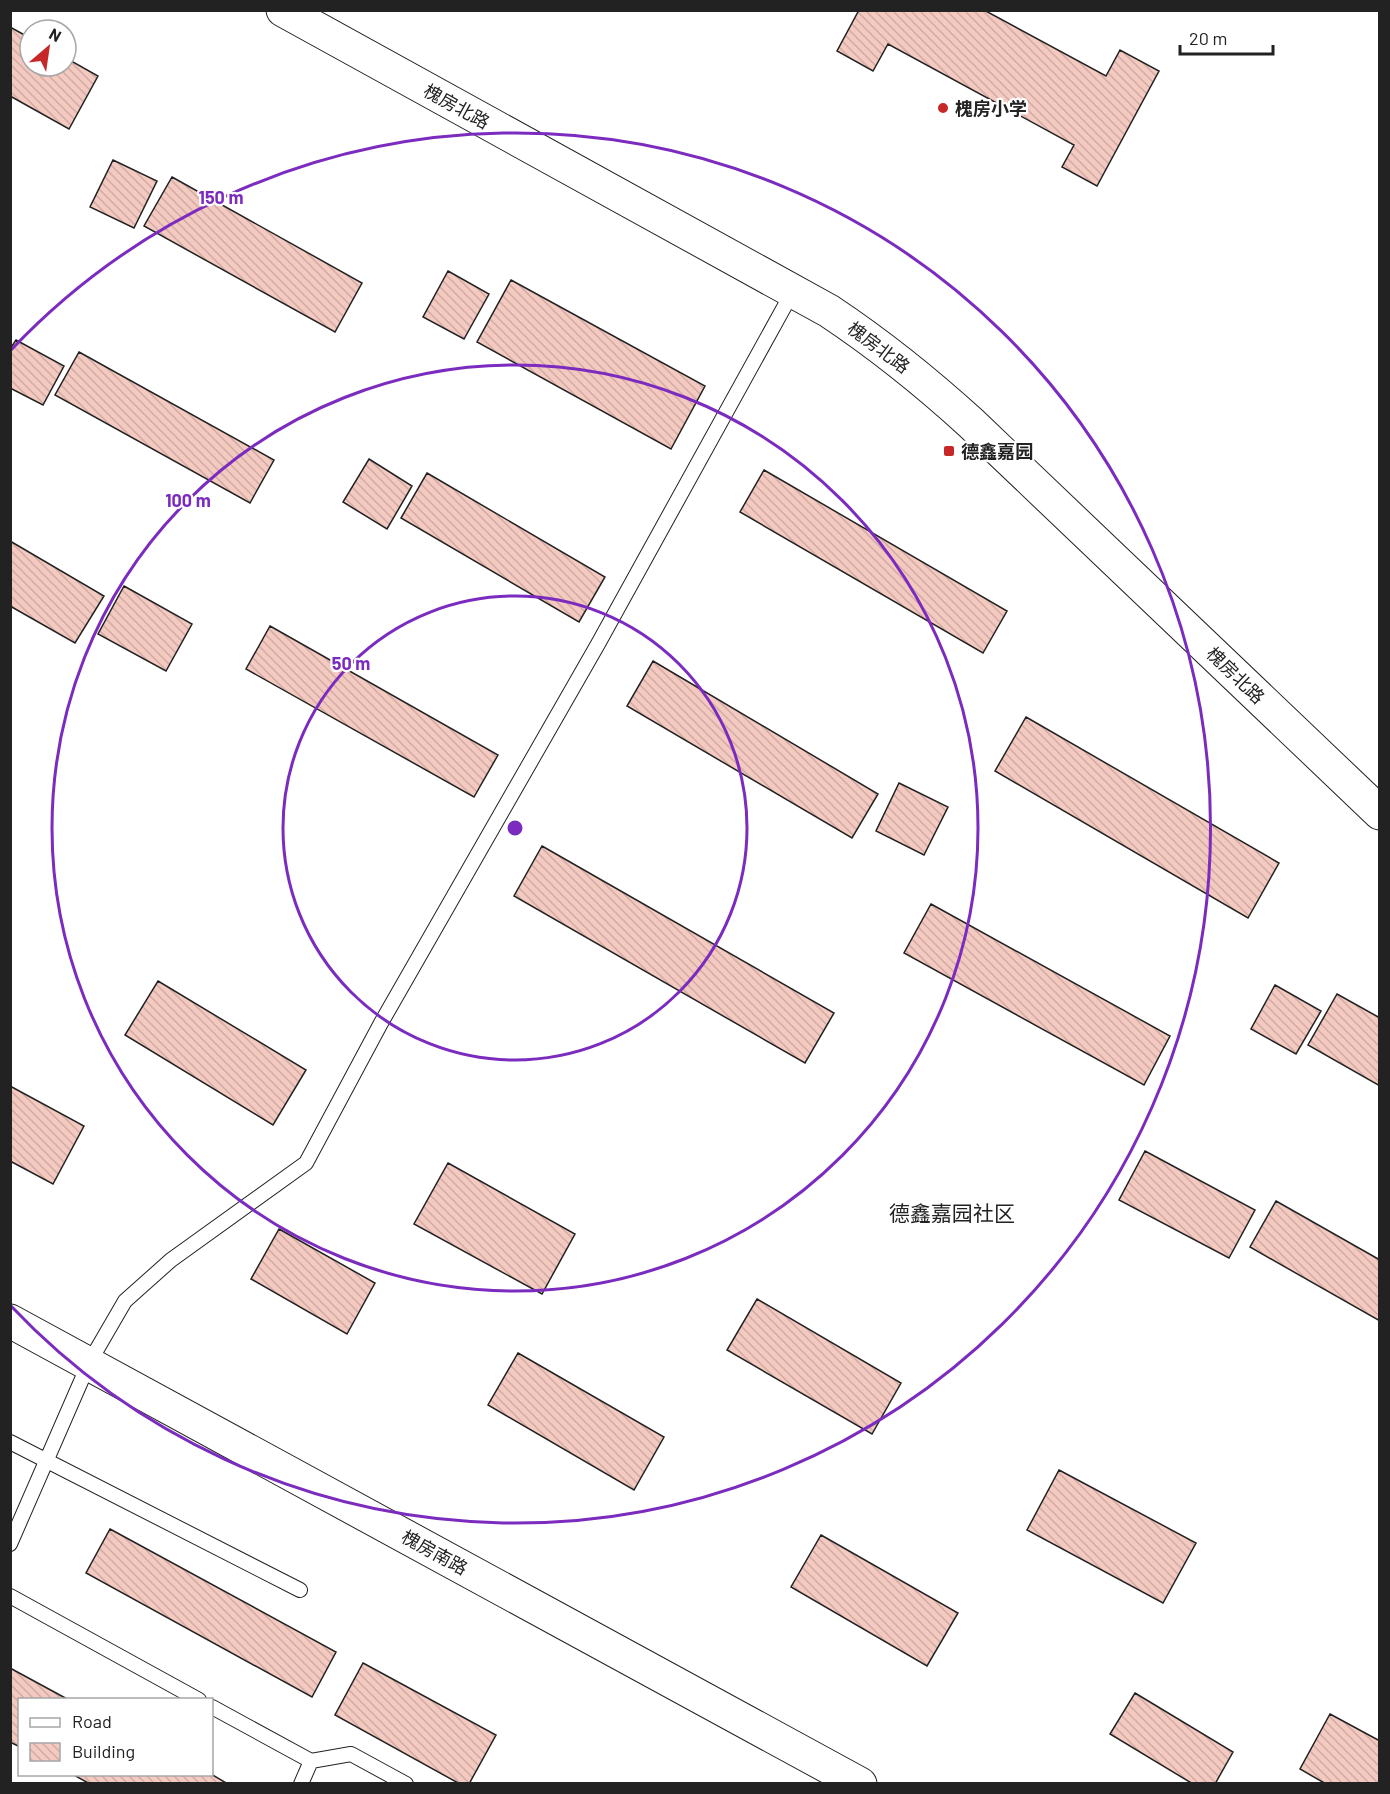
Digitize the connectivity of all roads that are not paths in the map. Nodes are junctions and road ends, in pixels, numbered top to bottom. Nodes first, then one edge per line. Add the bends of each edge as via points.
1 (283, 10) edge
2 (793, 291) junction
3 (1380, 813) edge
4 (10, 1321) edge
5 (89, 1363) junction
6 (10, 1442) edge
7 (47, 1460) junction
8 (10, 1544) edge
9 (300, 1590) dead end
10 (10, 1596) edge
11 (195, 1698) edge
12 (213, 1708) edge
13 (311, 1761) junction
14 (301, 1784) edge
15 (406, 1784) edge
16 (860, 1784) edge

1 - 2 street, 槐房北路
2 - 3 street, 槐房北路 via 848,323 921,378
2 - 5 lane via 306,1163 171,1260 125,1301
4 - 5 street, 槐房南路
5 - 7 lane
5 - 16 street, 槐房南路
6 - 7 lane
7 - 8 lane
7 - 9 lane
10 - 11 lane
12 - 13 lane
13 - 14 lane
13 - 15 lane via 351,1754

